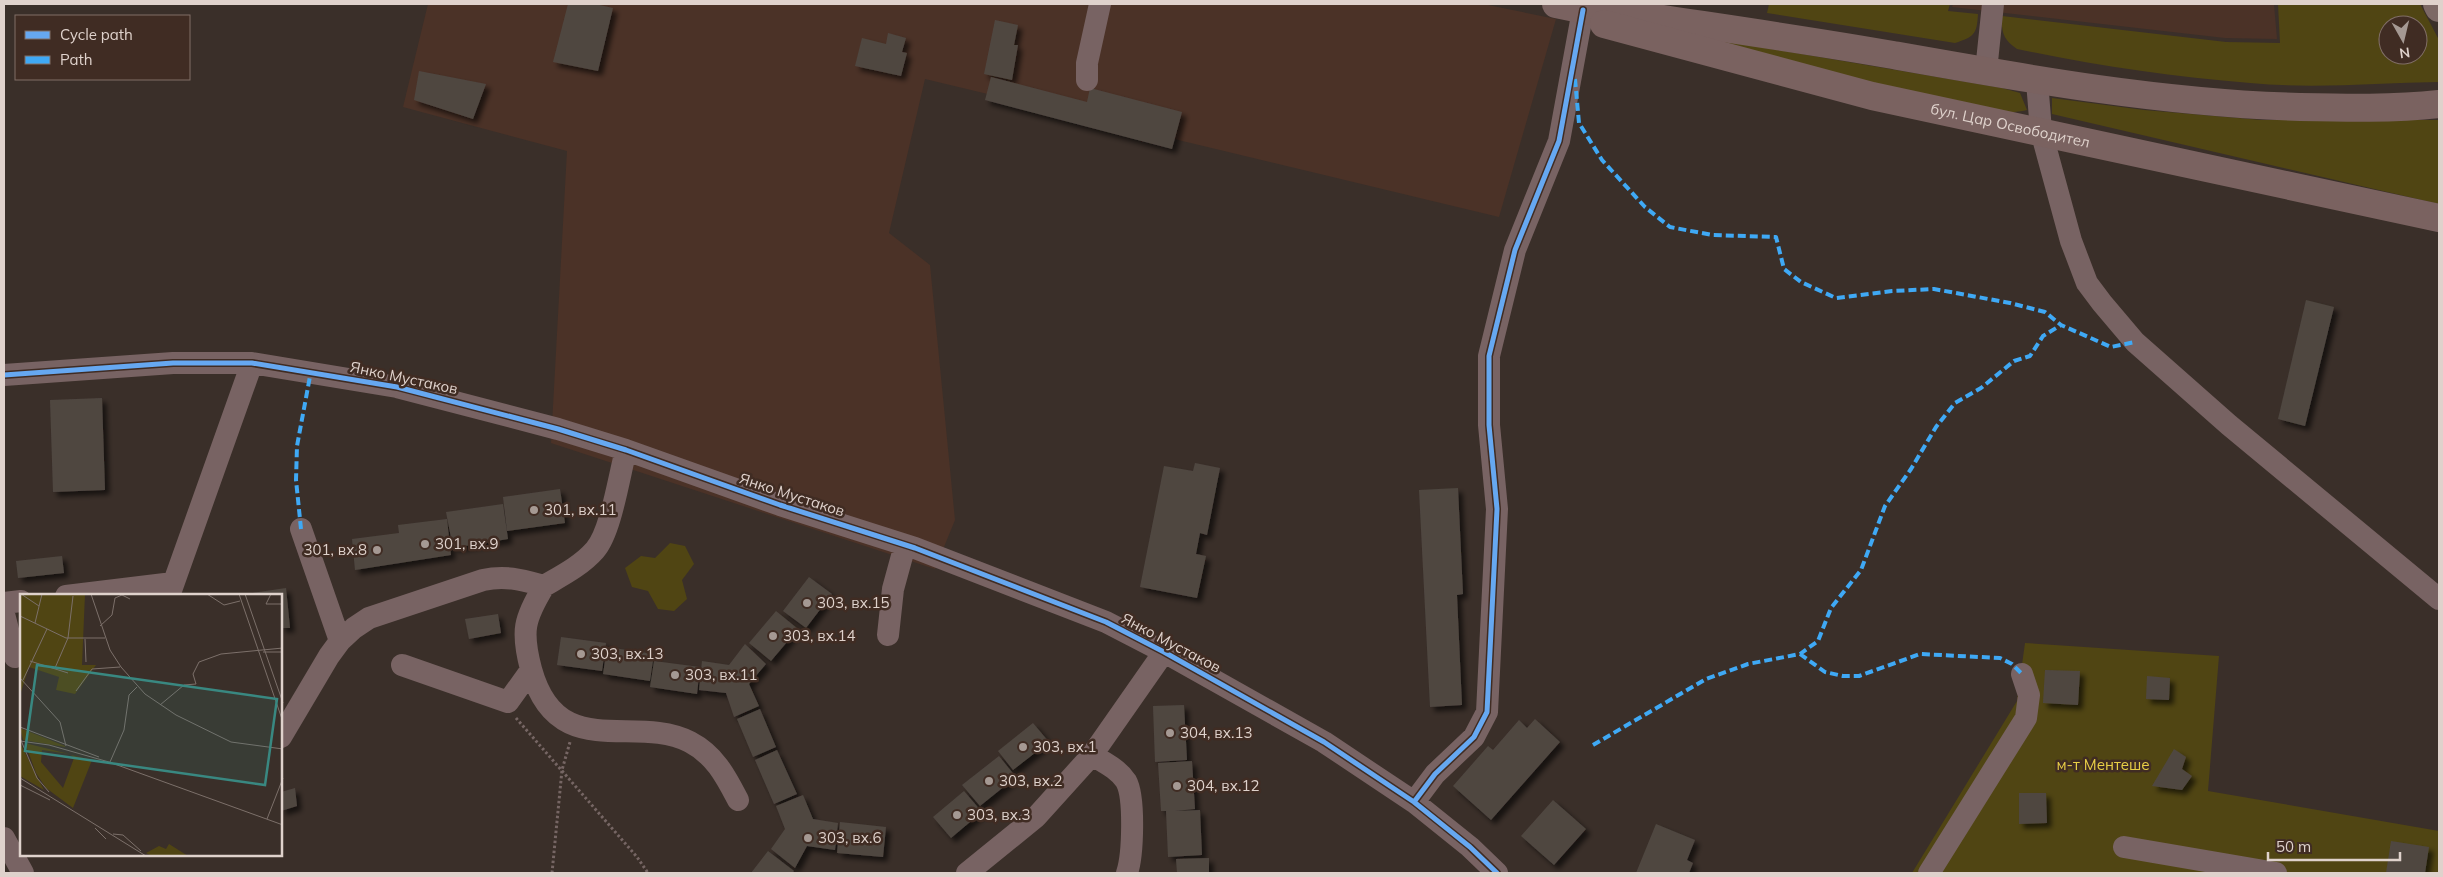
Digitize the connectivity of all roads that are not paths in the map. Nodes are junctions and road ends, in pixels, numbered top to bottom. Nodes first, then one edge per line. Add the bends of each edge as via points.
1 (1100, 4) edge
2 (1556, 4) edge
3 (1994, 4) edge
4 (2437, 4) edge
5 (1596, 8) edge
6 (2439, 8) edge
7 (1673, 12) edge
8 (1986, 72) junction
9 (1087, 80) dead end
10 (2037, 81) junction
11 (2434, 104) edge
12 (2041, 131) junction
13 (2439, 218) edge
14 (252, 363) junction
15 (4, 375) edge
16 (626, 450) junction
17 (301, 529) dead end
18 (905, 545) junction
19 (544, 586) junction
20 (171, 589) edge
21 (96, 594) edge
22 (2439, 599) edge
23 (20, 601) edge
24 (4, 603) edge
25 (4, 614) edge
26 (888, 635) dead end
27 (340, 641) junction
28 (1164, 652) junction
29 (13, 657) edge
30 (402, 665) dead end
31 (532, 670) junction
32 (2022, 674) dead end
33 (282, 735) edge
34 (1092, 756) junction
35 (738, 800) dead end
36 (1414, 802) junction
37 (11, 840) edge
38 (2124, 847) dead end
39 (2266, 872) edge
40 (23, 873) edge
41 (967, 873) edge
42 (1127, 873) edge
43 (1497, 873) edge
44 (1929, 873) edge

1 - 9 street via 1087,63
2 - 5 main road, бул. Цар Освободител
3 - 8 street
4 - 6 highway
5 - 7 main road, бул. Цар Освободител
5 - 12 main road, бул. Цар Освободител via 1604,24 1669,43 1872,96
5 - 36 street via 1559,141 1515,250 1489,356 1489,425 1498,509 1487,712 1474,737 1435,774
7 - 8 main road, бул. Цар Освободител
8 - 10 main road, бул. Цар Освободител
10 - 11 main road, бул. Цар Освободител via 2273,106 2344,108
10 - 12 street
12 - 13 main road, бул. Цар Освободител via 2138,155
12 - 22 street via 2070,242 2087,283 2135,342 2229,425
14 - 15 street, Янко Мустаков via 173,363
14 - 16 street, Янко Мустаков via 397,387
14 - 20 street
16 - 18 street, Янко Мустаков
16 - 19 street via 604,537 595,550 576,566
17 - 27 street
18 - 26 street via 893,590
18 - 28 street, Янко Мустаков via 1056,601
19 - 27 street via 501,576 483,580 370,618
19 - 31 street via 528,612 525,624
20 - 21 street
23 - 24 street
25 - 29 street
27 - 33 street
28 - 34 street
28 - 36 street, Янко Мустаков via 1324,742
30 - 31 street via 508,702
31 - 35 street via 537,687 550,707 576,725 604,732 656,733 690,742 708,753
32 - 44 street via 2029,695 2026,718
34 - 41 street via 1036,817
34 - 42 street via 1114,768 1126,782 1130,793 1132,837
36 - 43 street, Янко Мустаков
37 - 40 street
38 - 39 street

